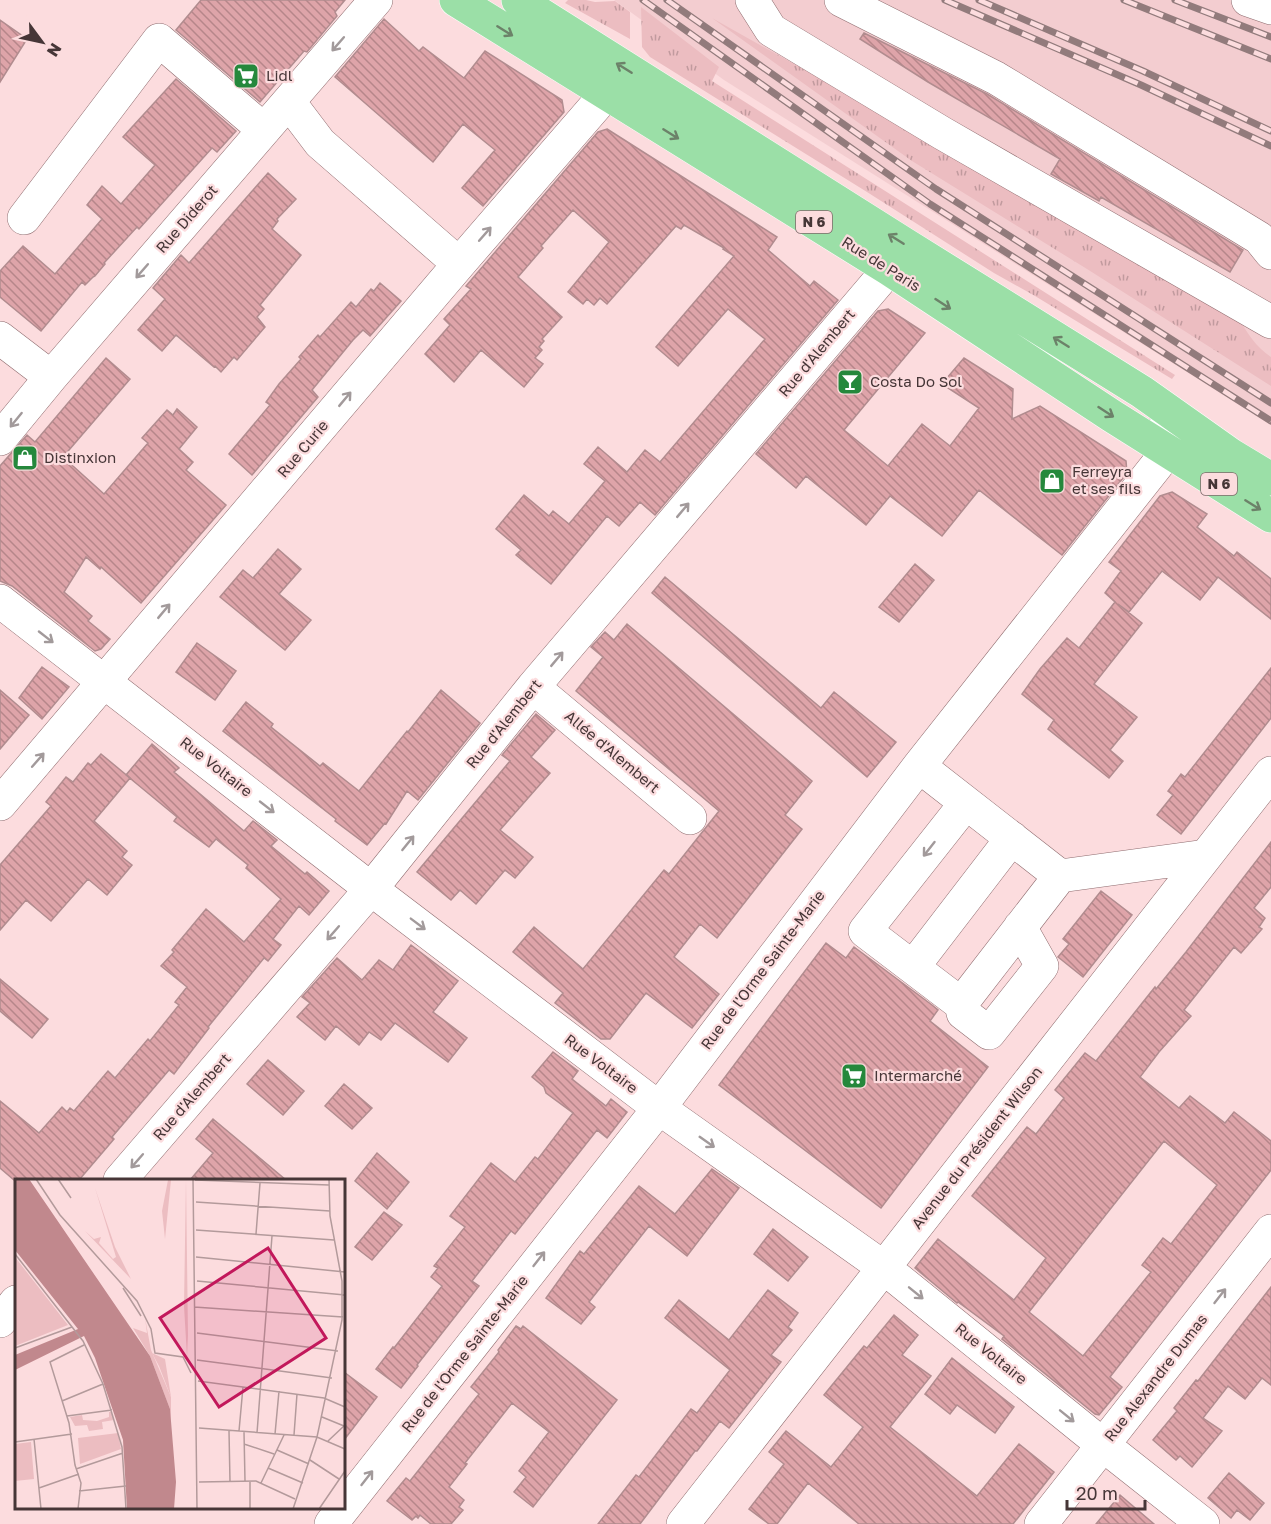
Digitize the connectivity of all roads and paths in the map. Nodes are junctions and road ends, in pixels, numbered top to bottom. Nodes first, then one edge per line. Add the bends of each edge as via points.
1 (376, 0) edge
2 (456, 0) edge
3 (518, 0) edge
4 (752, 0) edge
5 (841, 0) edge
6 (1248, 0) edge
7 (1271, 8) edge
8 (606, 94) junction
9 (289, 102) junction
10 (264, 130) junction
11 (24, 218) dead end
12 (1271, 253) edge
13 (459, 264) junction
14 (889, 269) junction
15 (1271, 322) edge
16 (0, 338) edge
17 (51, 377) junction
18 (1164, 407) junction
19 (0, 439) edge
20 (1167, 451) junction
21 (1231, 454) junction
22 (1271, 479) edge
23 (1271, 516) edge
24 (0, 601) edge
25 (105, 682) junction
26 (533, 687) junction
27 (919, 766) junction
28 (1271, 773) edge
29 (966, 803) junction
30 (0, 804) edge
31 (690, 818) dead end
32 (1012, 838) junction
33 (1206, 856) junction
34 (1060, 876) junction
35 (371, 889) junction
36 (913, 967) junction
37 (659, 1108) junction
38 (121, 1179) edge
39 (1271, 1231) edge
40 (883, 1267) junction
41 (15, 1303) edge
42 (0, 1321) edge
43 (1103, 1445) junction
44 (345, 1505) edge
45 (342, 1509) edge
46 (330, 1524) edge
47 (683, 1524) edge
48 (1041, 1524) edge
49 (1203, 1524) edge

1 -> 9 street, Rue Diderot
2 -> 8 main road, Rue de Paris / N 6
18 -> 3 main road, Rue de Paris / N 6
4 - 15 street via 771,30
5 - 12 street via 996,78 1259,238
6 - 7 street
13 -> 8 street, Rue Curie
8 -> 14 main road, Rue de Paris / N 6
9 - 10 street, Rue Diderot
9 - 13 street via 321,144
10 - 11 street via 159,40
10 -> 17 street, Rue Diderot
25 -> 13 street, Rue Curie
14 -> 20 main road, Rue de Paris / N 6
26 -> 14 street, Rue d'Alembert
16 - 17 street
17 -> 19 street, Rue Diderot
18 - 20 street
18 - 21 main road, Rue de Paris / N 6
20 - 21 main road, N 6
20 -> 23 main road, Rue de Paris / N 6
20 - 27 street, Rue de l'Orme Sainte-Marie
21 - 22 main road, Rue de Paris / N 6
24 -> 25 street, Rue Voltaire
30 -> 25 street, Rue Curie
25 -> 35 street, Rue Voltaire
26 - 31 street, Allée d'Alembert
35 -> 26 street, Rue d'Alembert
27 - 29 street
27 - 37 street, Rue de l'Orme Sainte-Marie
28 - 33 street, Avenue du Président Wilson
29 - 32 street
29 -> 36 street via 866,930
32 - 34 street
32 - 36 street
33 - 34 street
33 - 40 street, Avenue du Président Wilson
34 - 36 street via 1020,927 1042,966 989,1033 963,1013 961,1004
35 -> 37 street, Rue Voltaire
35 -> 38 street, Rue d'Alembert
37 -> 40 street, Rue Voltaire
44 -> 37 street, Rue de l'Orme Sainte-Marie
43 -> 39 street, Rue Alexandre Dumas
40 -> 43 street, Rue Voltaire
40 - 47 street, Avenue du Président Wilson
41 - 42 street
43 - 48 street, Rue Alexandre Dumas
43 - 49 street, Rue Voltaire
46 -> 45 street, Rue de l'Orme Sainte-Marie

